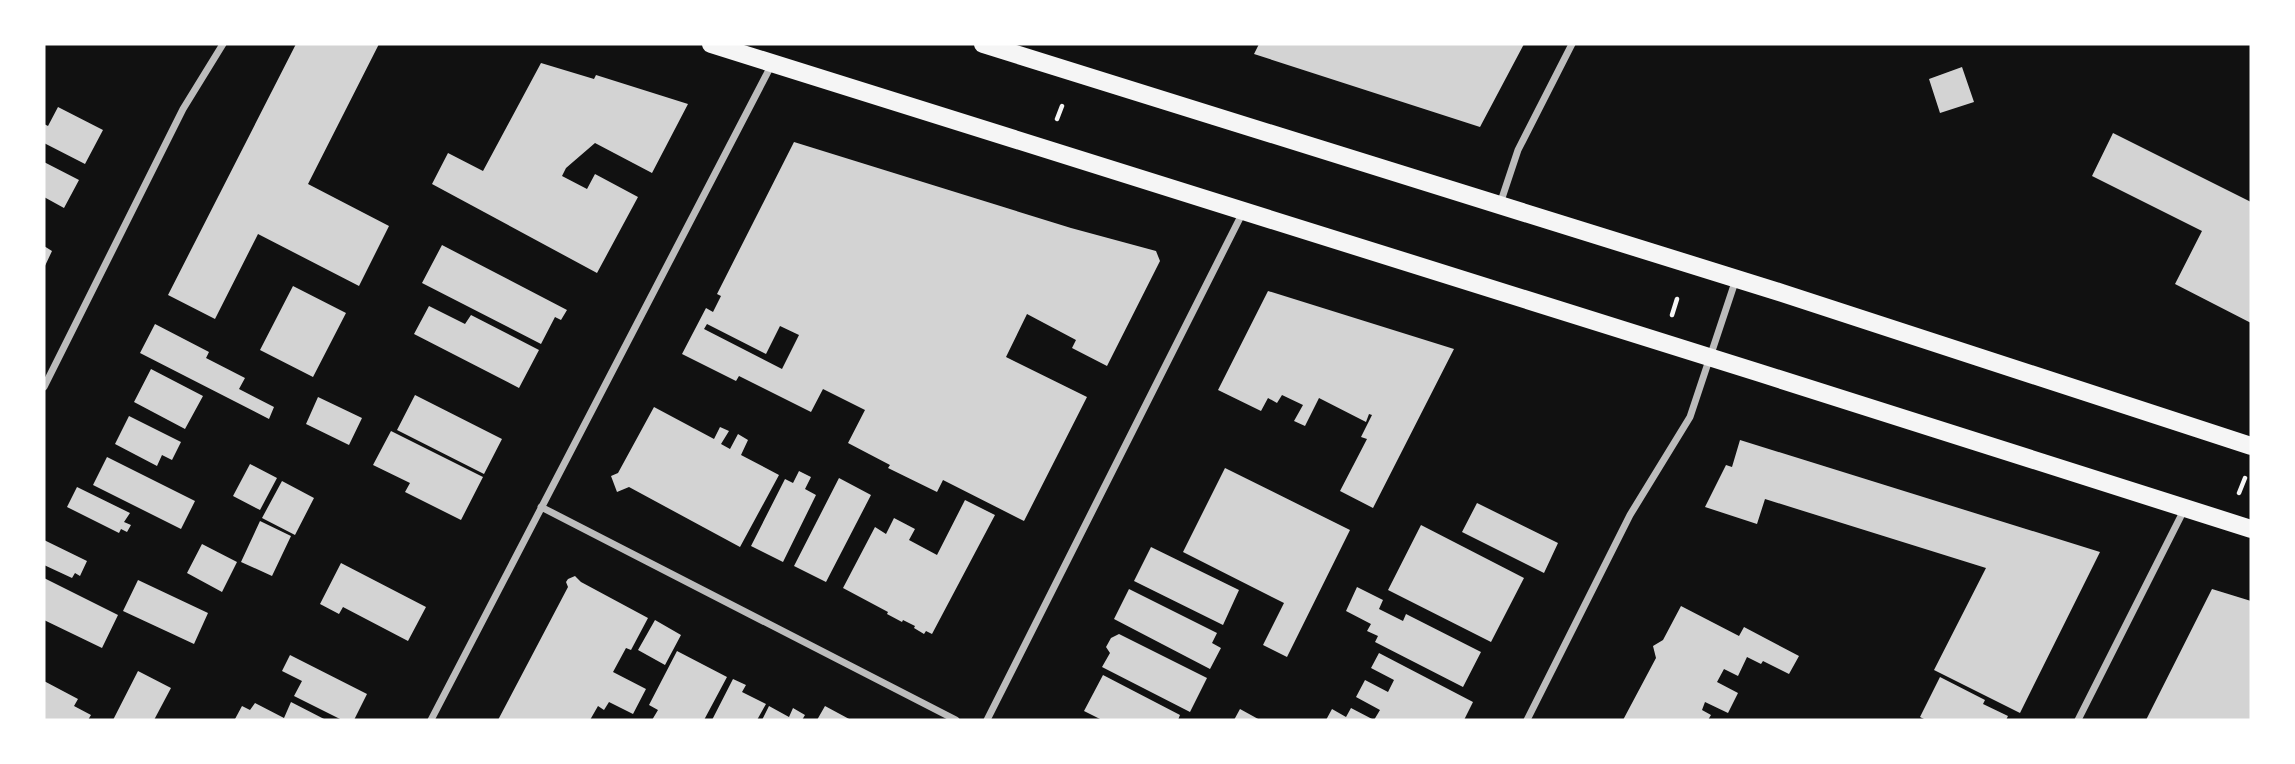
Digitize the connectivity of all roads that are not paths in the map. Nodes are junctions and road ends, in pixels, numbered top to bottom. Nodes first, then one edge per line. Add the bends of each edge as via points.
1 (223, 44) edge
2 (711, 44) edge
3 (983, 44) edge
4 (1572, 44) edge
5 (772, 63) junction
6 (1499, 204) junction
7 (1244, 210) junction
8 (1736, 278) junction
9 (1710, 357) junction
10 (44, 387) edge
11 (2251, 446) edge
12 (541, 507) junction
13 (2185, 508) junction
14 (2251, 529) edge
15 (431, 720) edge
16 (956, 720) edge
17 (986, 720) edge
18 (1527, 720) edge
19 (2078, 720) edge

1 - 10 street via 180,117
2 - 5 main road
3 - 6 main road
4 - 6 street via 1518,150
5 - 7 main road
5 - 12 street
6 - 8 main road
7 - 9 main road
7 - 17 street
8 - 9 street
8 - 11 main road
9 - 13 main road
9 - 18 street via 1690,417 1630,514
12 - 15 street
12 - 16 street
13 - 14 main road
13 - 19 street

